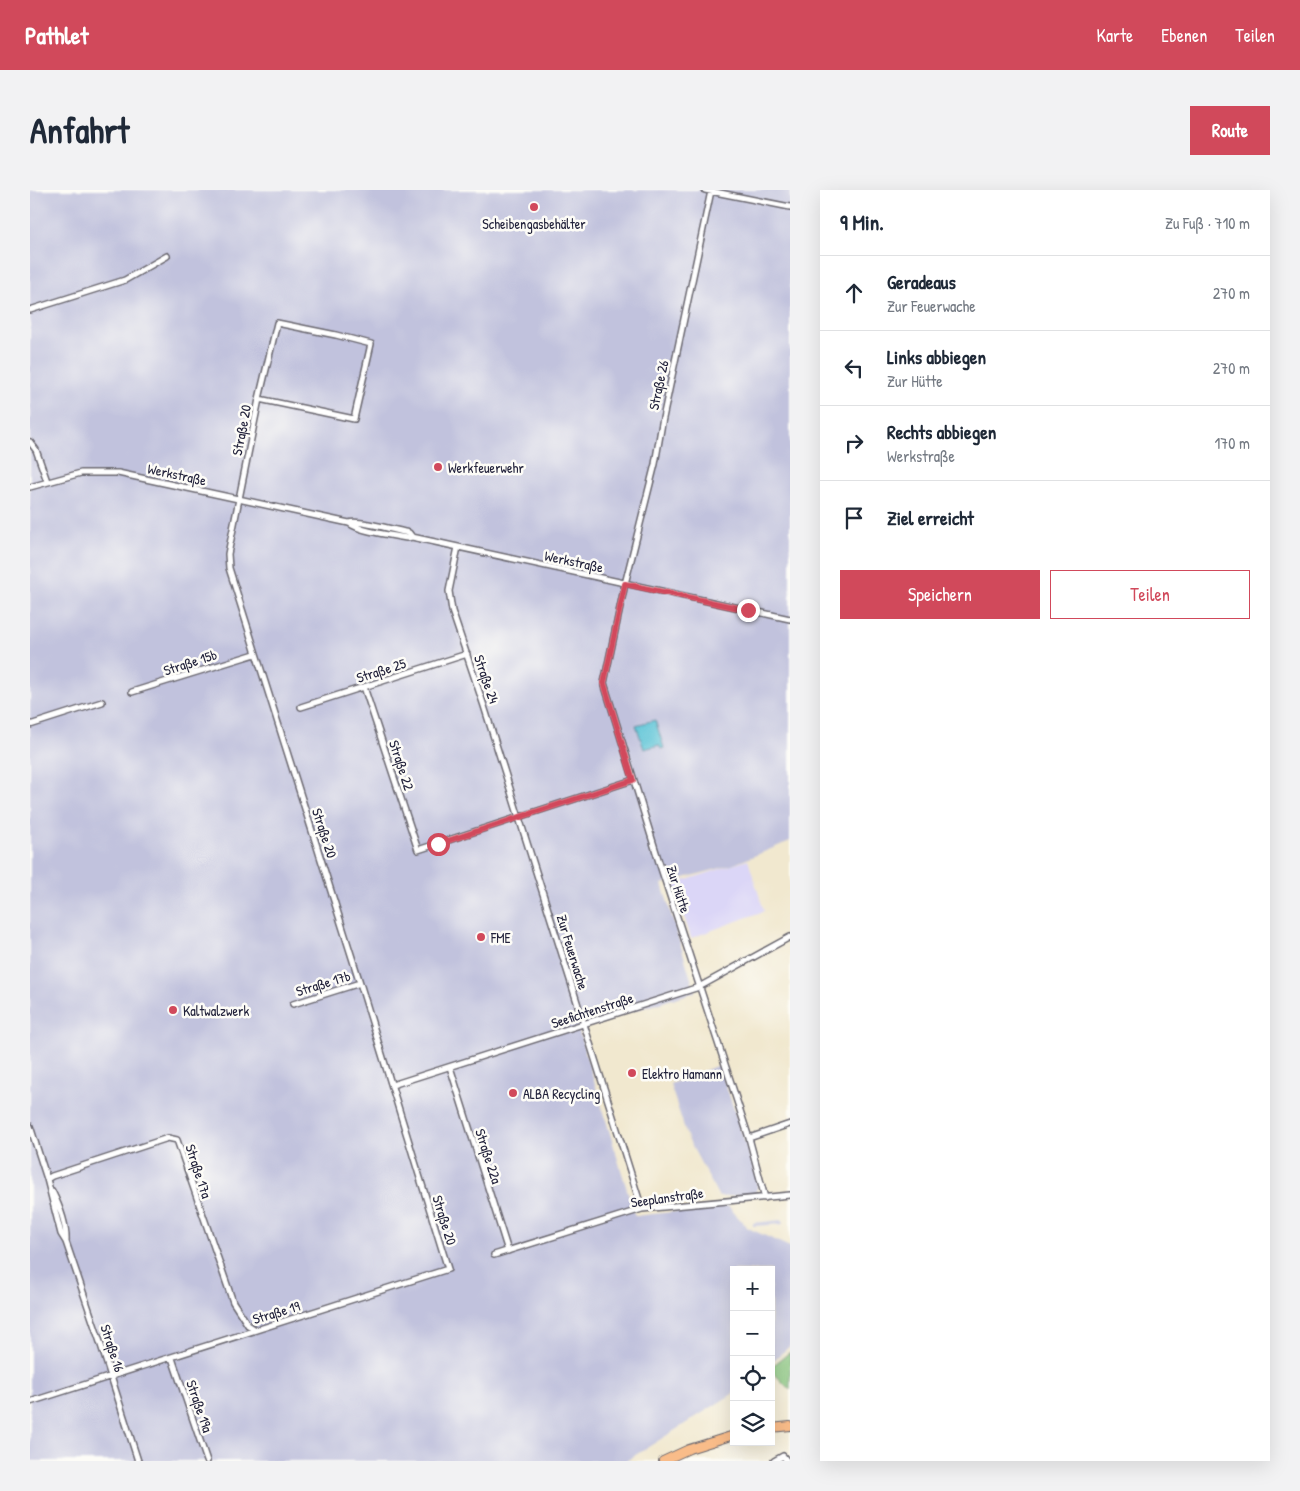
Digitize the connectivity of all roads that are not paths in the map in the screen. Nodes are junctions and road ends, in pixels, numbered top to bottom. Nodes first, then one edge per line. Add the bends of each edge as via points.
1 (708, 191) edge
2 (790, 207) edge
3 (168, 256) dead end
4 (30, 310) edge
5 (259, 399) junction
6 (30, 442) edge
7 (47, 481) junction
8 (30, 487) edge
9 (238, 500) junction
10 (458, 547) junction
11 (625, 584) junction
12 (790, 619) edge
13 (256, 654) junction
14 (466, 654) junction
15 (364, 687) junction
16 (132, 692) dead end
17 (102, 702) dead end
18 (302, 707) dead end
19 (30, 725) edge
20 (633, 780) junction
21 (519, 816) junction
22 (790, 937) edge
23 (360, 983) junction
24 (700, 988) junction
25 (293, 1004) dead end
26 (584, 1024) junction
27 (450, 1067) junction
28 (392, 1085) junction
29 (790, 1124) edge
30 (30, 1126) edge
31 (749, 1138) junction
32 (47, 1179) junction
33 (790, 1195) edge
34 (765, 1198) junction
35 (642, 1209) junction
36 (508, 1251) junction
37 (494, 1255) dead end
38 (448, 1270) joint
39 (256, 1330) junction
40 (172, 1358) junction
41 (111, 1377) junction
42 (30, 1402) edge
43 (790, 1426) edge
44 (775, 1428) edge
45 (730, 1436) edge
46 (138, 1461) edge
47 (206, 1461) edge
48 (663, 1461) edge
49 (774, 1461) edge
50 (787, 1461) edge

1 - 2 street
1 - 11 street, Straße 26 via 655,464
3 - 4 street via 125,280
5 - 5 street, Straße 20 via 354,419 371,344 277,323
5 - 9 street, Straße 20
6 - 7 street
7 - 8 street, Werkstraße
7 - 9 street, Werkstraße via 81,473 105,472
9 - 10 street, Werkstraße
9 - 13 street, Straße 20 via 228,554 229,568
10 - 11 street, Werkstraße
10 - 14 street, Straße 24 via 449,591
11 - 12 street, Werkstraße
11 - 20 street, Zur Hütte via 604,683
13 - 16 street, Straße 15b
13 - 23 street, Straße 20
14 - 15 street, Straße 25
14 - 21 street, Straße 24
15 - 18 street, Straße 25
15 - 21 street, Straße 22 via 418,850
17 - 19 street
20 - 21 street
20 - 24 street, Zur Hütte
21 - 26 street, Zur Feuerwache
22 - 24 street, Seefichtenstraße
23 - 25 street, Straße 17b
23 - 28 street, Straße 20
24 - 26 street, Seefichtenstraße
24 - 31 street, Zur Hütte
26 - 27 street, Seefichtenstraße
26 - 35 street, Zur Feuerwache
27 - 28 street, Seefichtenstraße
27 - 36 street, Straße 22a
28 - 38 street, Straße 20
29 - 31 street
30 - 32 street, Straße 16
31 - 34 street, Zur Hütte
32 - 39 street, Straße 17a via 168,1138 177,1140 233,1302 248,1325
32 - 41 street, Straße 16 via 59,1227
33 - 34 street, Seeplanstraße
34 - 35 street, Seeplanstraße
35 - 36 street, Seeplanstraße
36 - 37 street, Seeplanstraße
38 - 39 street, Straße 19
39 - 40 street, Straße 19
40 - 41 street, Straße 19
40 - 47 street, Straße 19a
41 - 42 street, Straße 19
41 - 46 street, Straße 16
43 - 44 main road
45 - 48 main road
49 - 50 street via 783,1456

